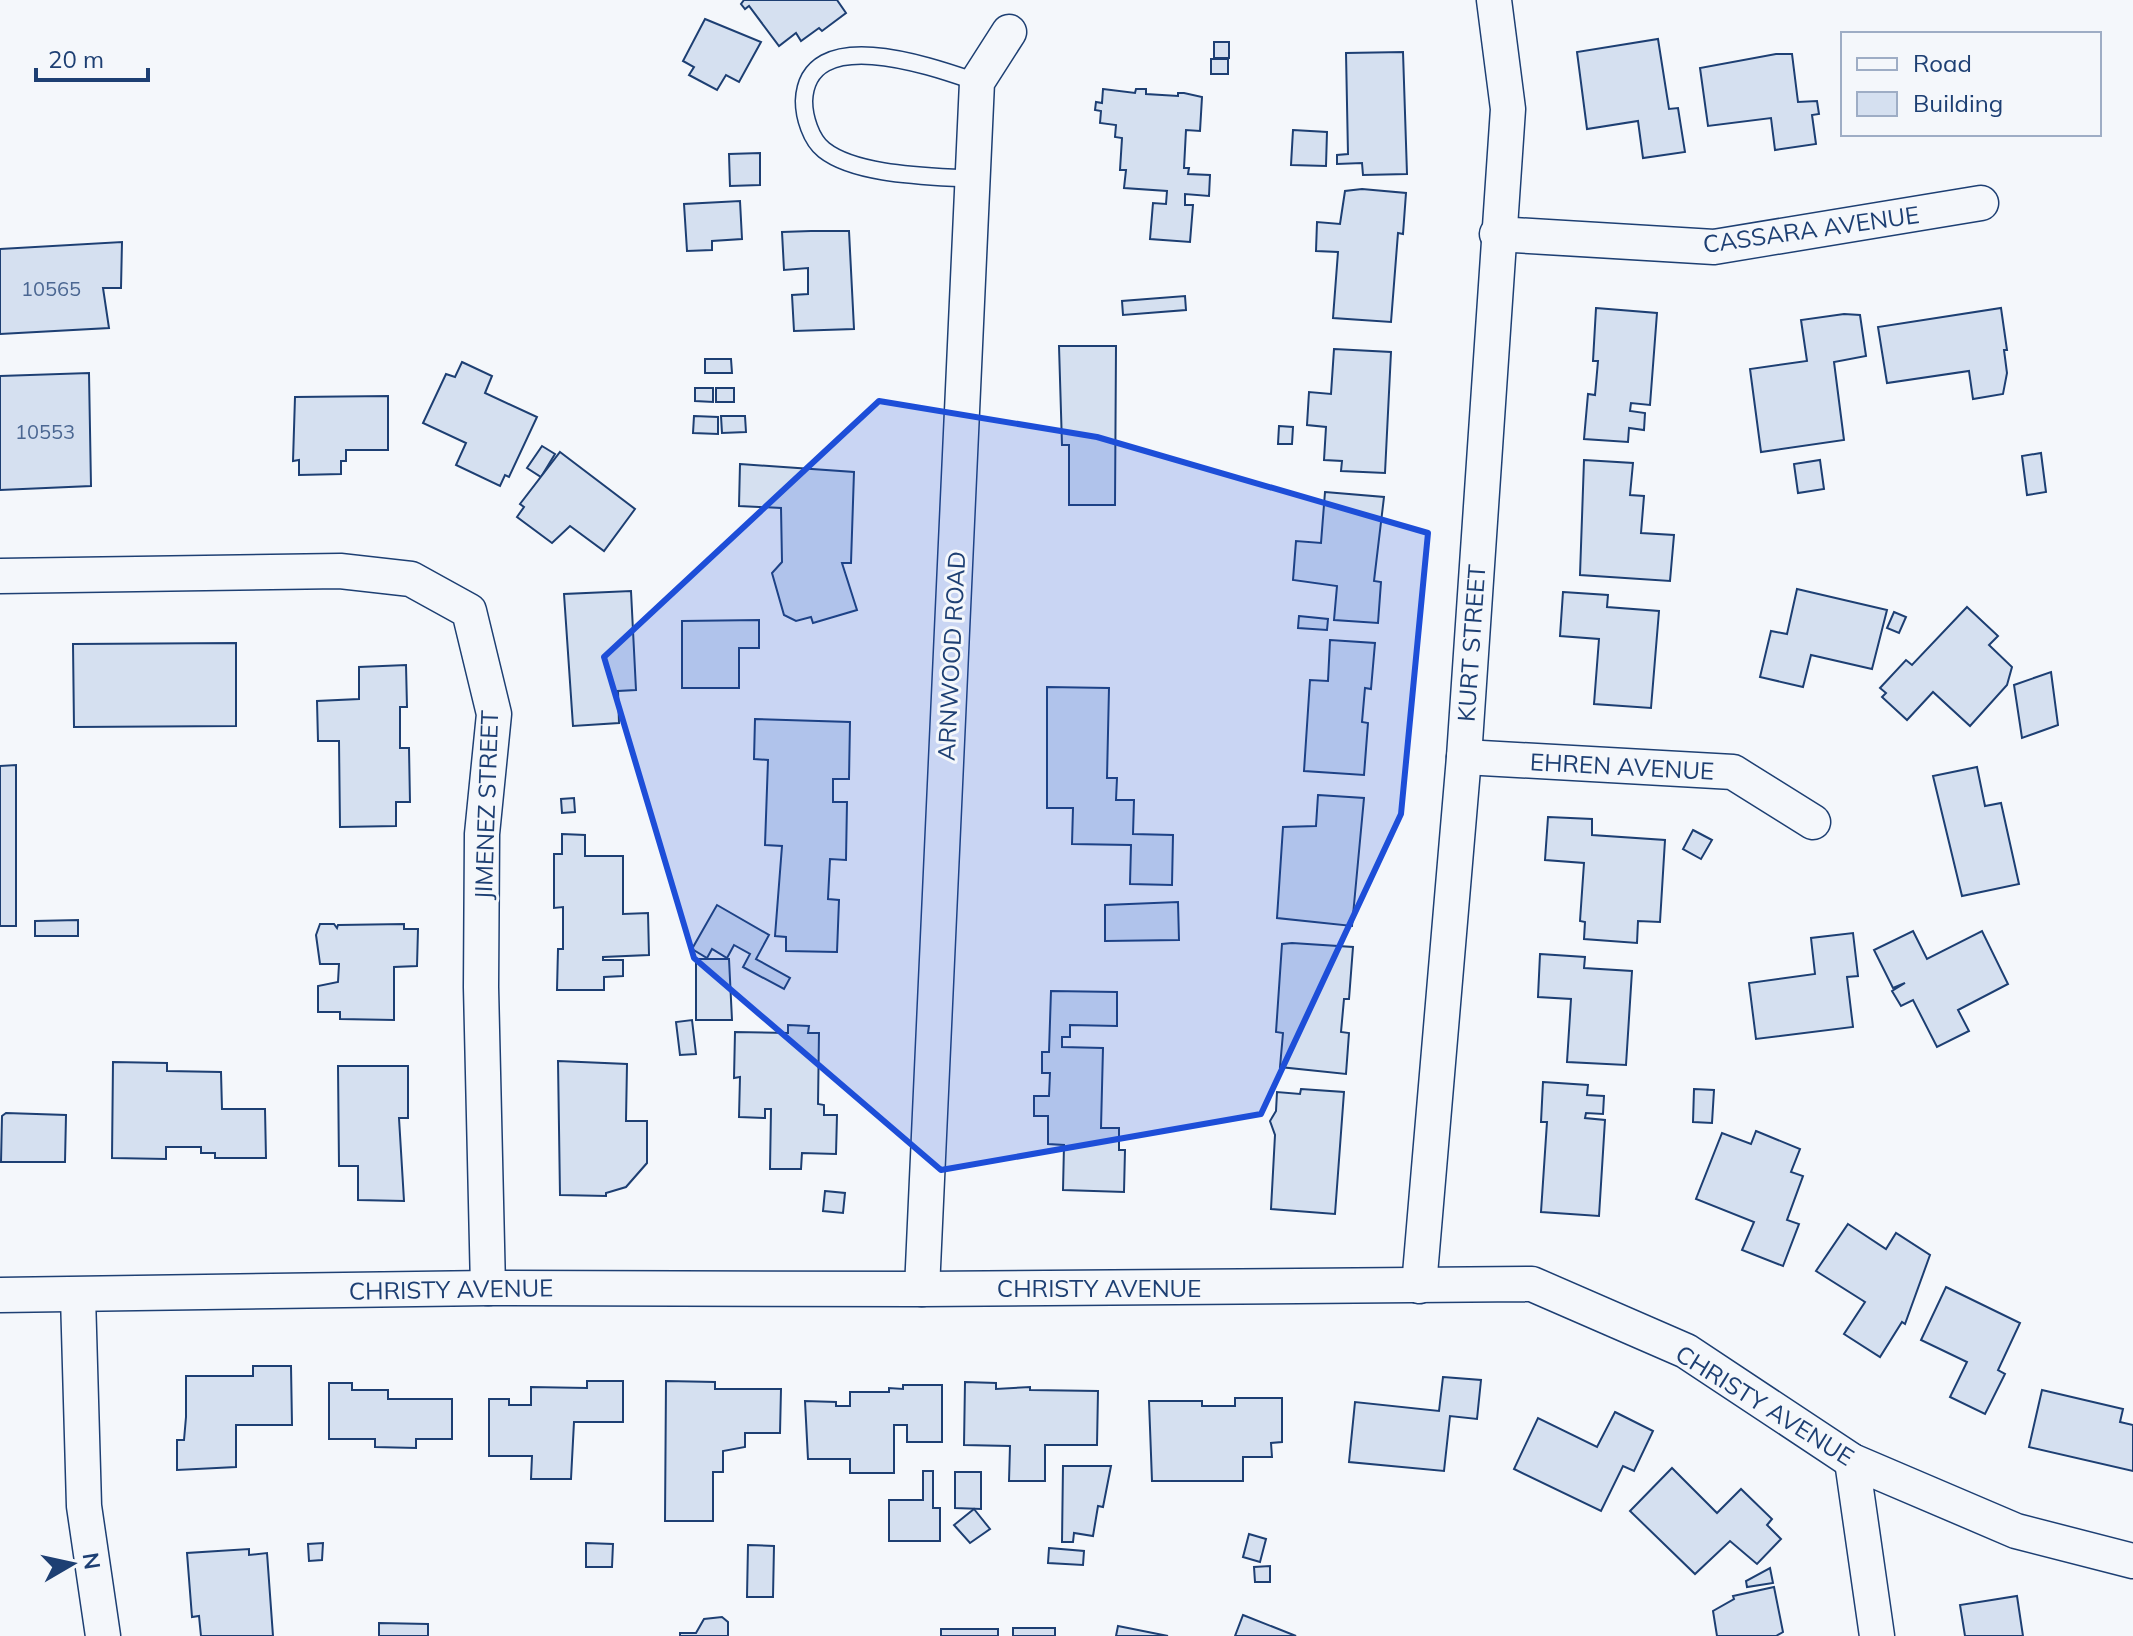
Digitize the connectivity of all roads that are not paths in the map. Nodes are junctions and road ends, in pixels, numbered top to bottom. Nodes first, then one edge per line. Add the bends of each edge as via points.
1 (1494, 0) edge
2 (1009, 32) dead end
3 (977, 82) junction
4 (973, 179) junction
5 (1981, 203) dead end
6 (1497, 234) junction
7 (0, 576) edge
8 (1464, 757) junction
9 (1813, 822) dead end
10 (1419, 1286) junction
11 (488, 1288) junction
12 (922, 1289) junction
13 (0, 1295) edge
14 (78, 1296) junction
15 (1852, 1461) junction
16 (2133, 1561) edge
17 (103, 1636) edge
18 (1877, 1636) edge

1 - 6 street, KURT STREET via 1508,109
2 - 3 street
3 - 4 street, ARNWOOD ROAD
3 - 4 lane via 928,66 850,56 820,66 804,100 809,129 822,149 843,160 890,171
4 - 12 street, ARNWOOD ROAD
5 - 6 street, CASSARA AVENUE via 1714,247
6 - 8 street, KURT STREET
7 - 11 street, JIMENEZ STREET via 340,571 411,579 469,611 494,714 482,850
8 - 9 street, EHREN AVENUE via 1733,772
8 - 10 street, KURT STREET
10 - 12 street, CHRISTY AVENUE
10 - 15 street, CHRISTY AVENUE via 1532,1284 1686,1351
11 - 12 street, CHRISTY AVENUE
11 - 14 street, CHRISTY AVENUE
13 - 14 street, CHRISTY AVENUE
14 - 17 street via 84,1506
15 - 16 street, CHRISTY AVENUE via 2016,1531
15 - 18 street

